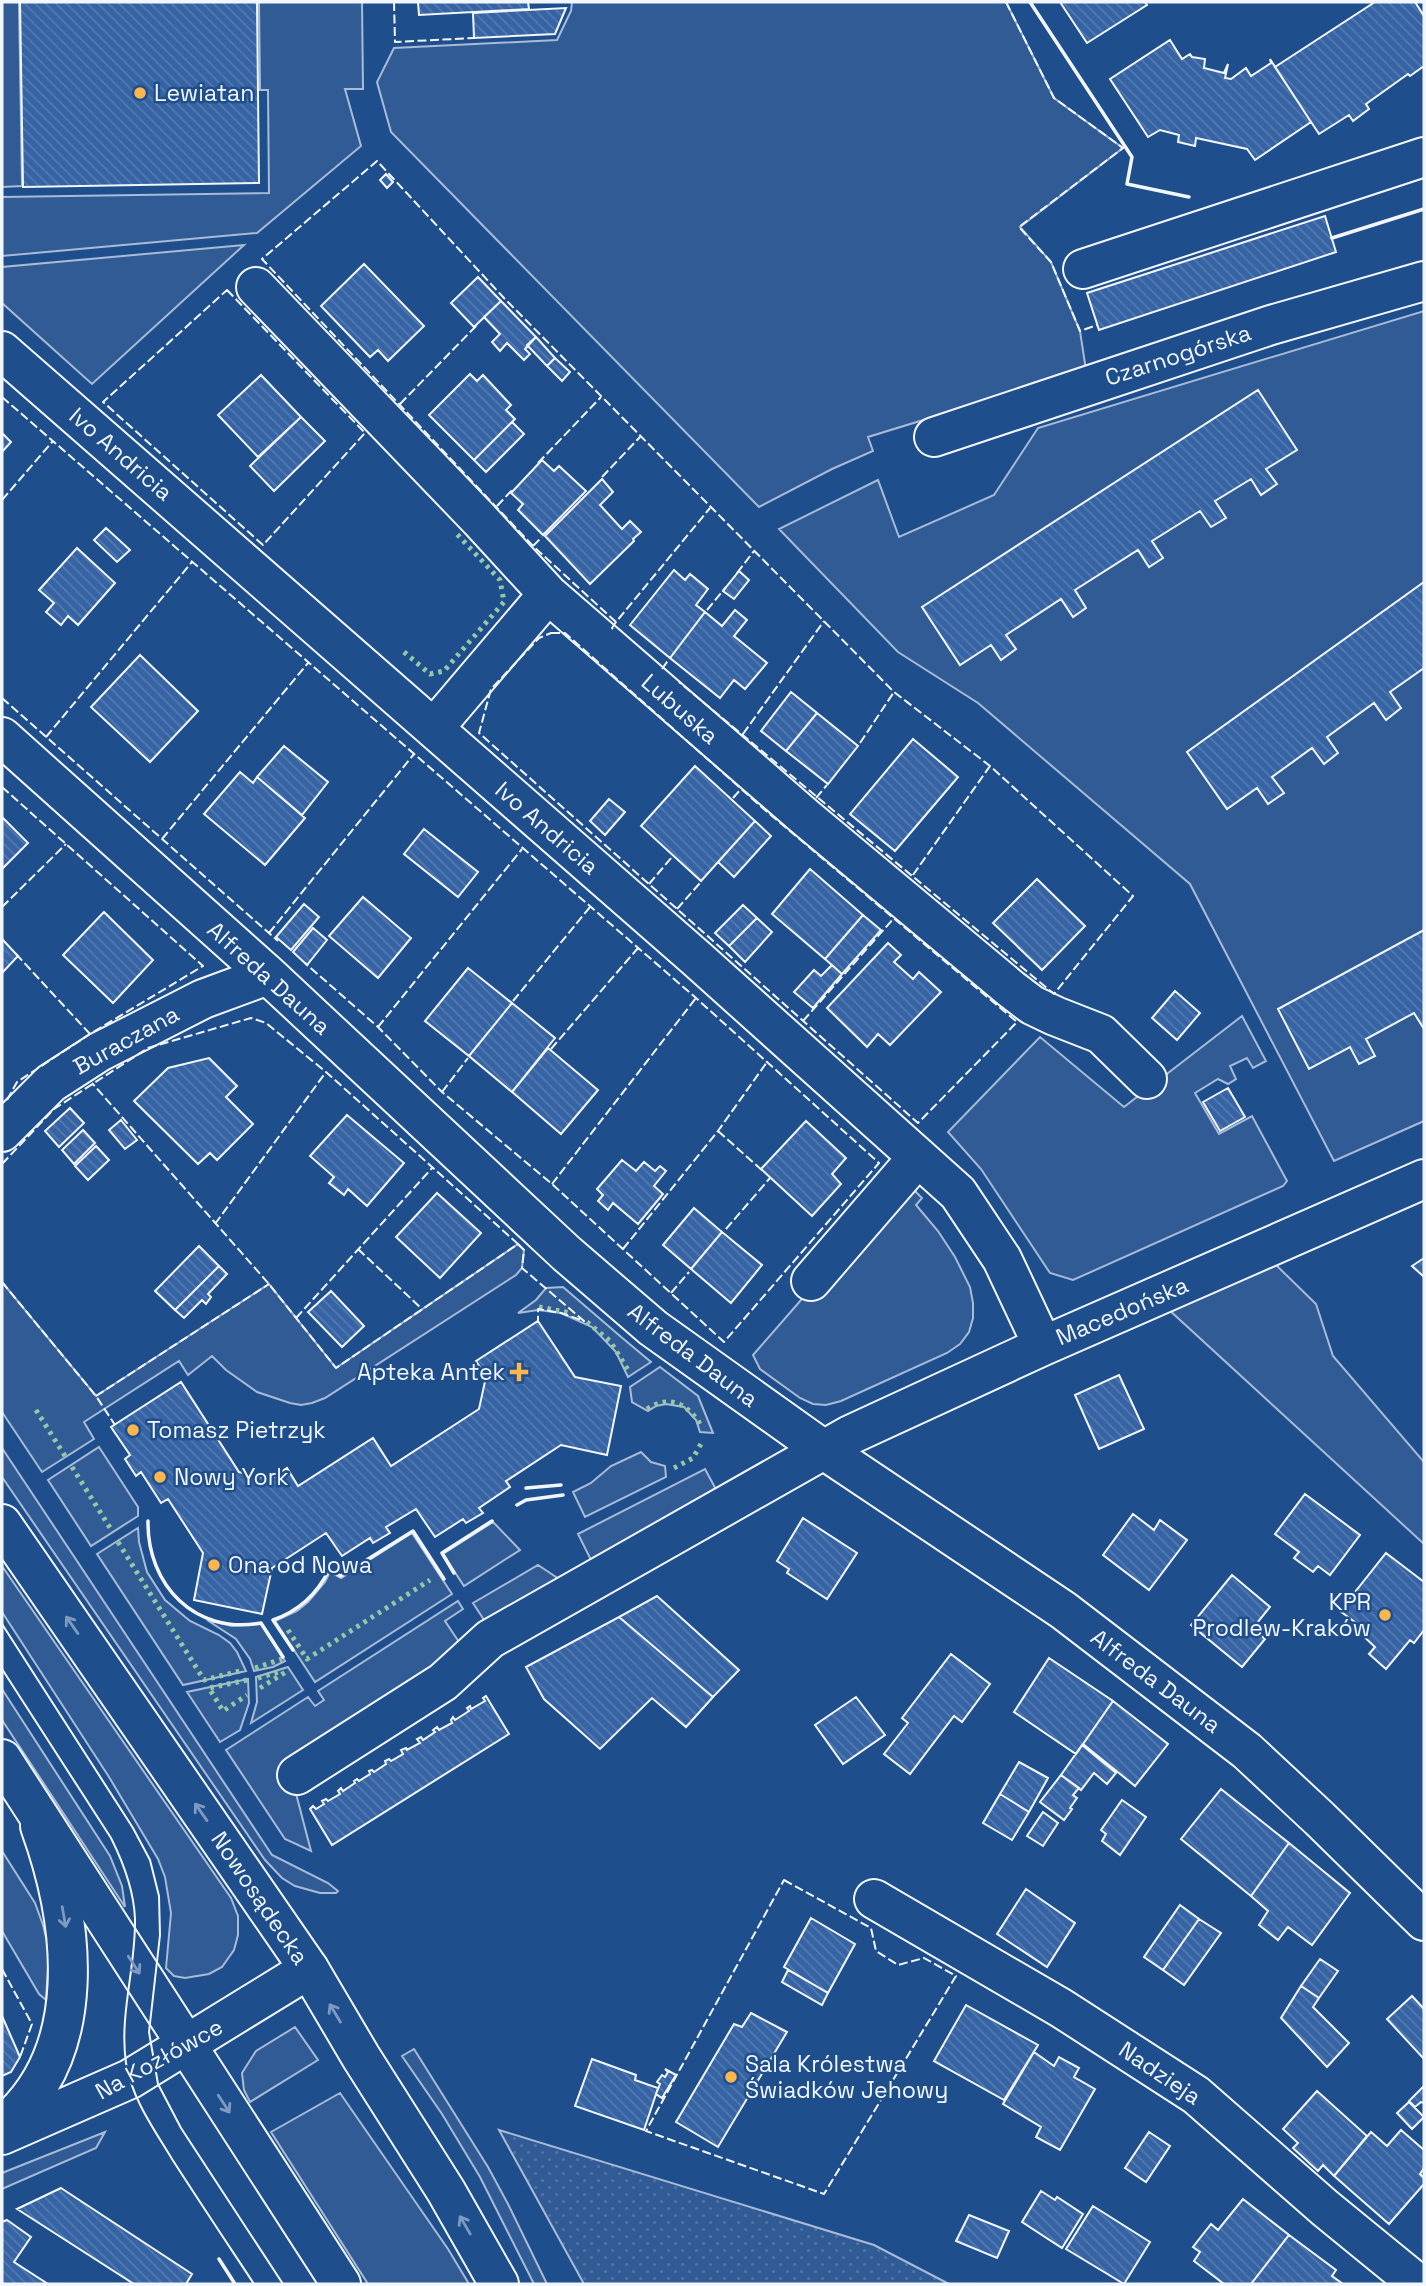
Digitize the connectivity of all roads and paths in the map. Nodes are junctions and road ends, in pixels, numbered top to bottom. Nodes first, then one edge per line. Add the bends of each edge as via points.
1 (1424, 157) edge
2 (1083, 269) dead end
3 (1424, 281) edge
4 (256, 286) dead end
5 (2, 351) edge
6 (934, 437) dead end
7 (548, 594) junction
8 (434, 728) junction
9 (2, 737) edge
10 (268, 975) junction
11 (1147, 1079) dead end
12 (2, 1132) edge
13 (918, 1157) junction
14 (1424, 1180) edge
15 (811, 1281) dead end
16 (1043, 1346) junction
17 (824, 1450) junction
18 (2, 1524) edge
19 (2, 1759) edge
20 (297, 1775) dead end
21 (32, 1805) junction
22 (874, 1899) dead end
23 (1424, 1921) edge
24 (309, 1969) junction
25 (187, 2046) junction
26 (2, 2126) edge
27 (2, 2135) edge
28 (341, 2284) edge
29 (499, 2284) edge
30 (1418, 2284) edge

1 - 2 street
3 - 6 street, Czarnogórska via 1271,325
4 - 7 street, Lubuska
5 - 8 street, Ivo Andricia
7 - 8 street
7 - 11 street, Lubuska via 1011,989 1055,1016 1101,1034
8 - 13 street, Ivo Andricia
9 - 10 street, Alfreda Dauna
10 - 12 street, Buraczana via 202,999 99,1052 51,1083
10 - 17 street, Alfreda Dauna via 586,1272 653,1328
13 - 15 street
13 - 16 street, Ivo Andricia via 958,1193 1002,1259
14 - 16 street, Macedońska
16 - 17 street, Macedońska
17 - 20 street, Macedońska via 489,1639 443,1682
17 - 23 street, Alfreda Dauna via 1063,1610 1247,1751
24 -> 18 street, Nowosądecka
19 - 21 street
21 -> 25 street
21 -> 26 street via 60,1896 69,1955 67,1981 63,2022 47,2072 25,2104
22 - 30 street, Nadzieja via 1061,2008 1196,2095
24 - 25 street, Na Kozłówce
29 -> 24 street, Nowosądecka
25 - 27 street, Na Kozłówce via 130,2079
25 -> 28 street

